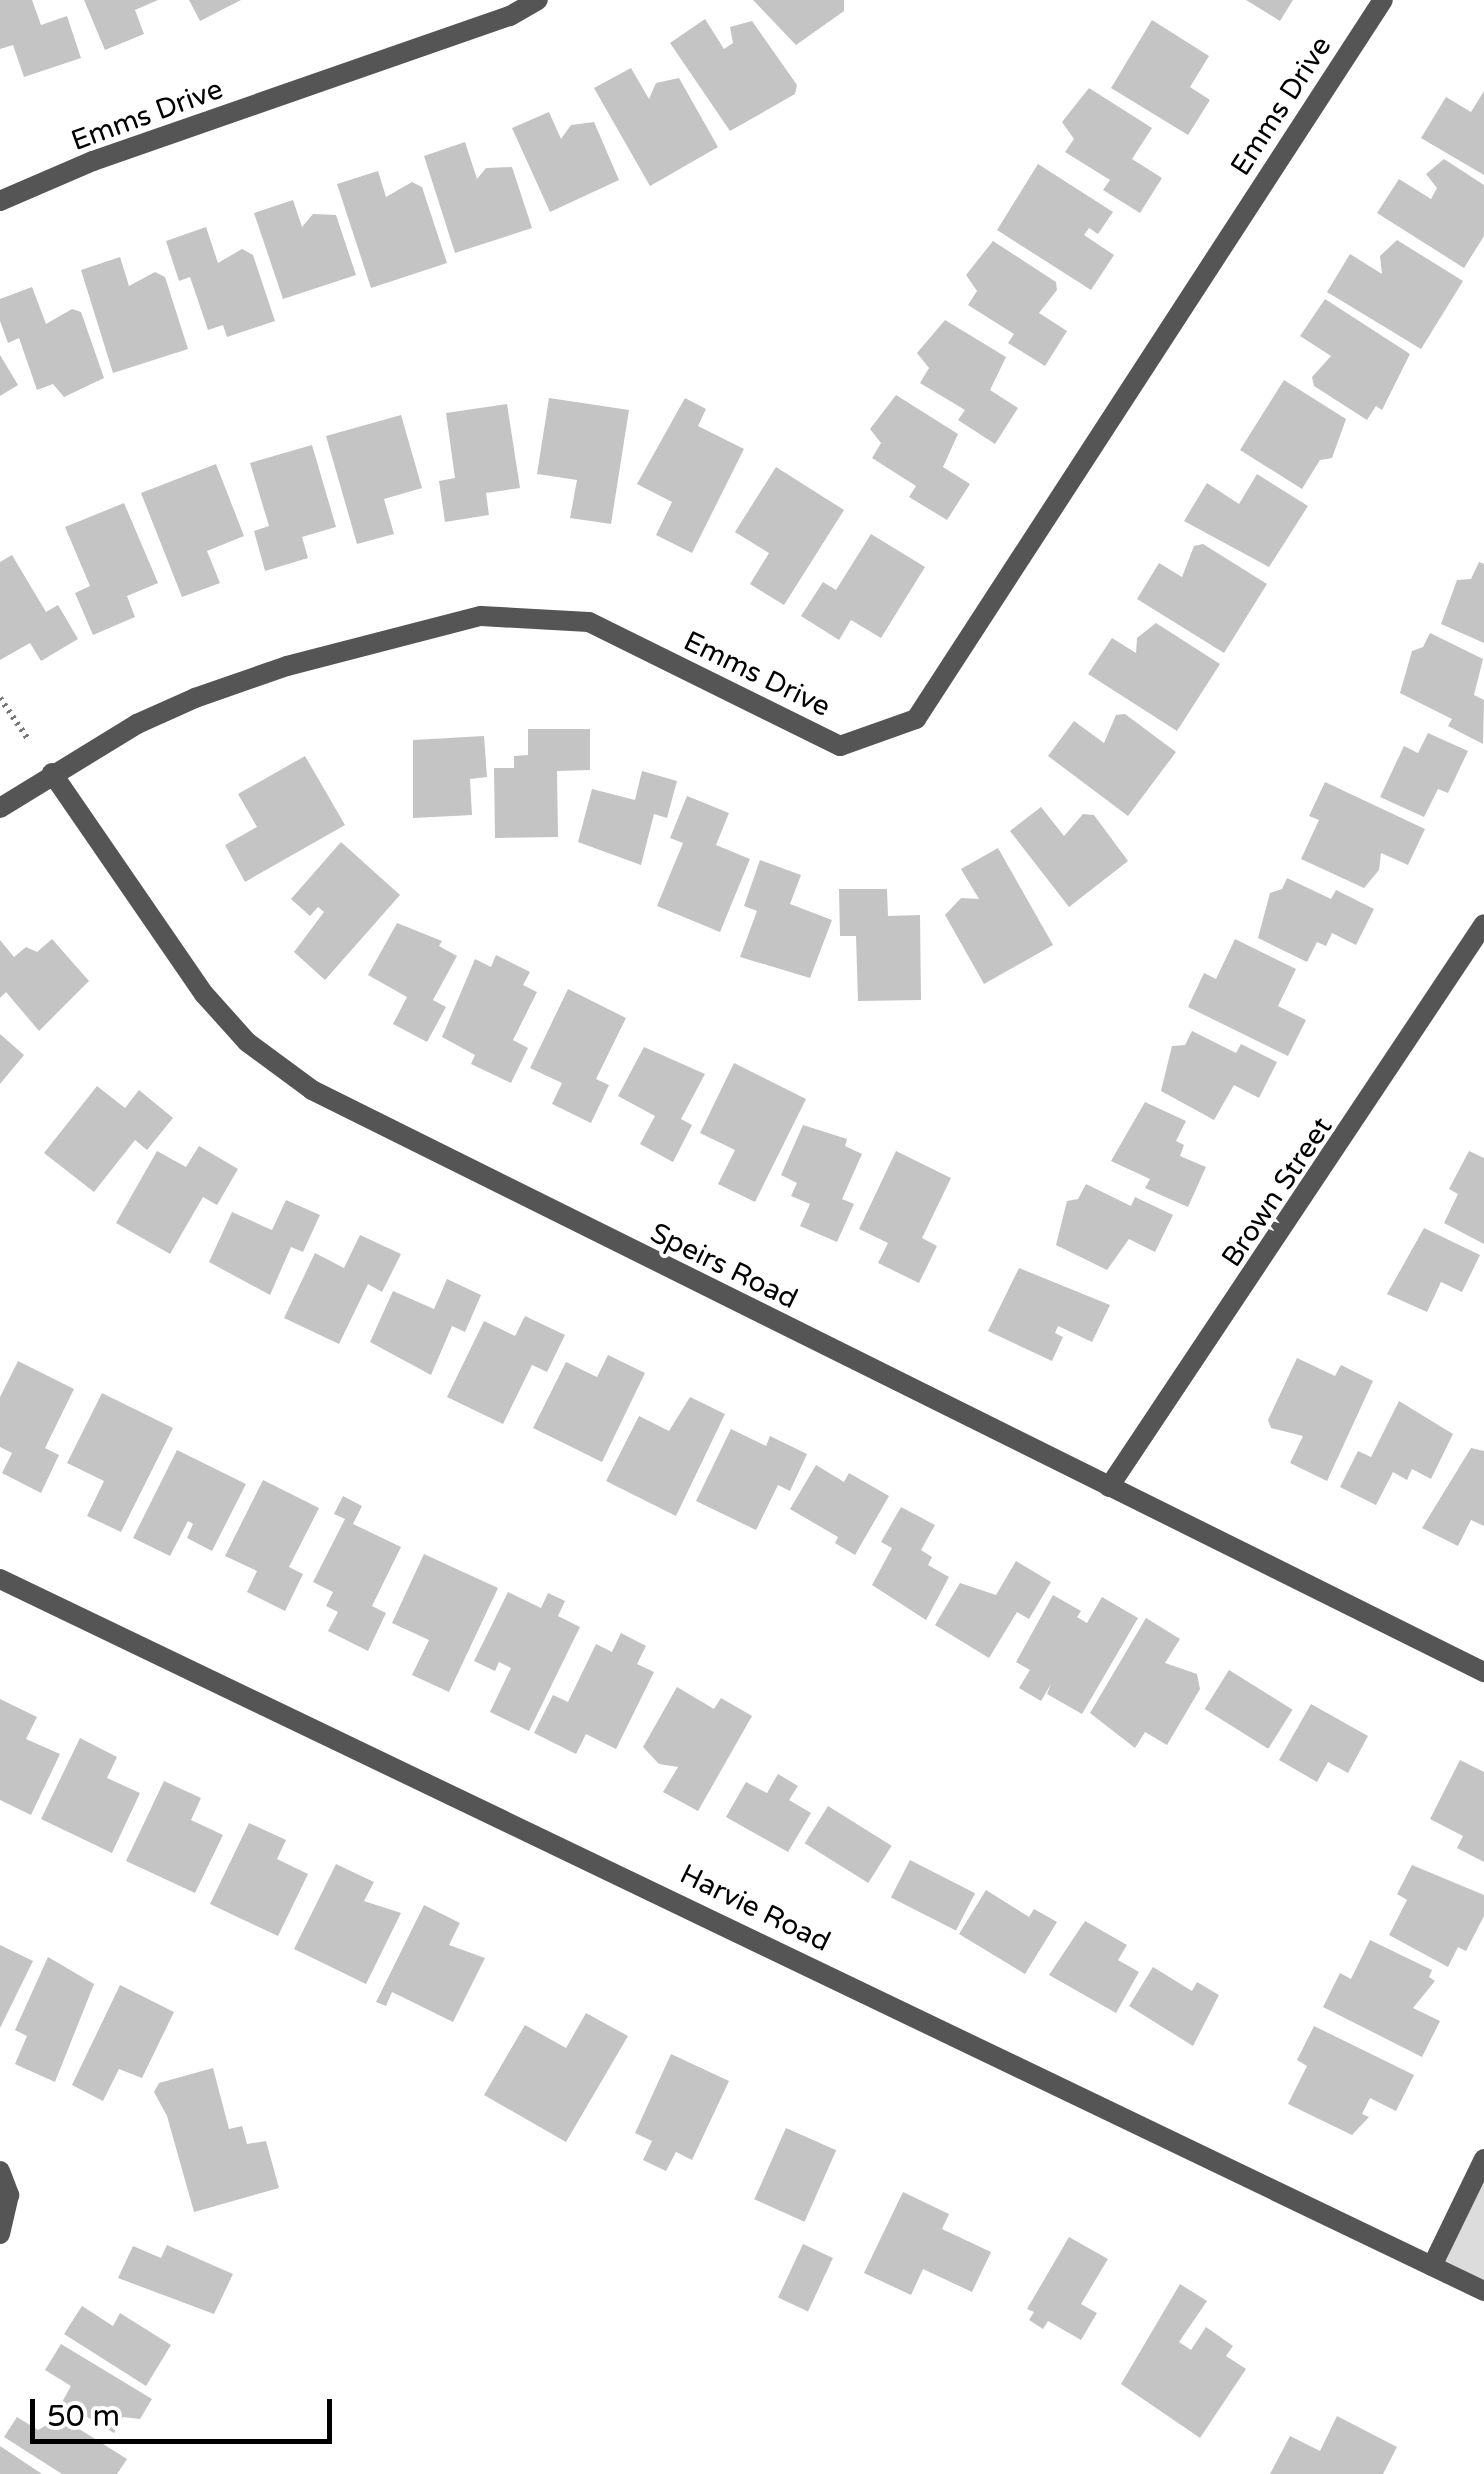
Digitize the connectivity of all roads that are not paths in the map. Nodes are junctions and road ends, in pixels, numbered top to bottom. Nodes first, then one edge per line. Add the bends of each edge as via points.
1 (538, 0) edge
2 (1382, 0) edge
3 (0, 201) edge
4 (52, 773) junction
5 (0, 808) edge
6 (1484, 924) edge
7 (1109, 1487) junction
8 (0, 1579) edge
9 (1484, 1672) edge
10 (1484, 2159) edge
11 (0, 2171) edge
12 (0, 2234) edge
13 (1432, 2266) junction
14 (1484, 2291) edge

1 - 3 street, Emms Drive via 510,16
2 - 4 street, Emms Drive via 916,719 840,746 590,622 481,616 286,666 195,698
4 - 5 street, Emms Drive
4 - 7 street, Speirs Road via 204,994 247,1042 312,1090
6 - 7 street, Brown Street
7 - 9 street, Speirs Road
8 - 13 street, Harvie Road
10 - 13 street
11 - 12 street via 9,2196
13 - 14 street, Harvie Road

